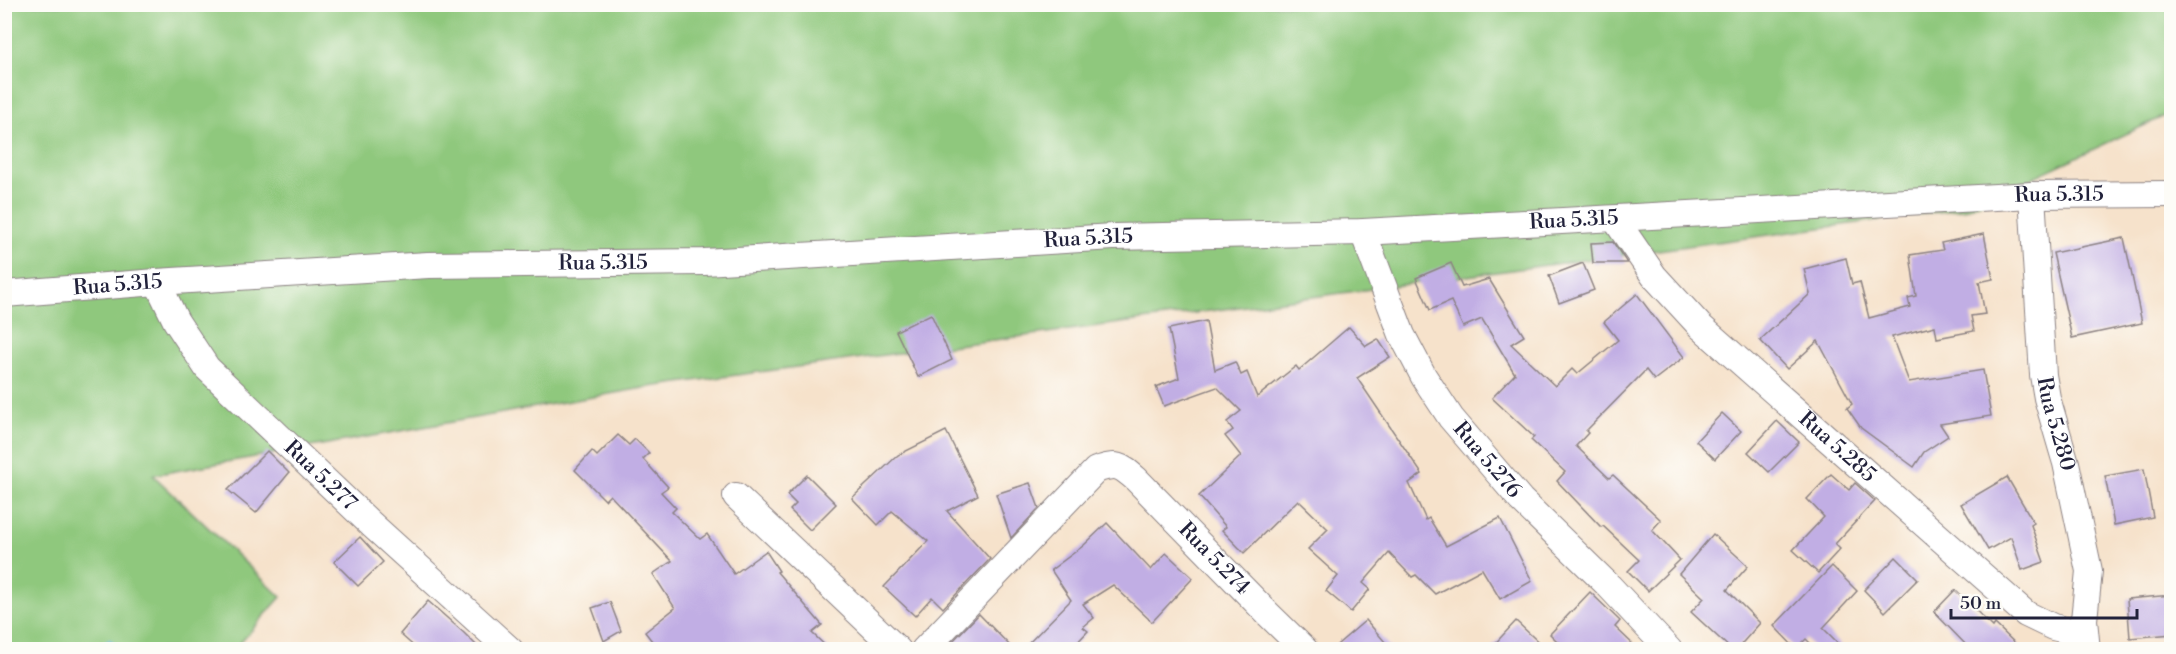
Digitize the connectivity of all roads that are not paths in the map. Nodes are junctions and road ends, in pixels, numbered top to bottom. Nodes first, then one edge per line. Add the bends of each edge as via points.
1 (2172, 194) edge
2 (2032, 195) junction
3 (1615, 219) junction
4 (1363, 232) junction
5 (157, 282) junction
6 (4, 294) edge
7 (736, 496) dead end
8 (2084, 620) junction
9 (510, 650) edge
10 (898, 650) edge
11 (924, 650) edge
12 (1305, 650) edge
13 (1669, 650) edge
14 (2087, 650) edge

1 - 2 street, Rua 5.315
2 - 3 street, Rua 5.315
2 - 8 street, Rua 5.280 via 2043,375 2090,571
3 - 4 street, Rua 5.315
3 - 8 street, Rua 5.285 via 1654,276 1700,326 1986,580 2026,614 2053,627 2074,632
4 - 5 street, Rua 5.315 via 1113,237 704,262 428,265
4 - 13 street, Rua 5.276 via 1402,335 1451,418 1521,500
5 - 6 street, Rua 5.315
5 - 9 street, Rua 5.277 via 176,321 207,368
7 - 10 street
8 - 14 street, Rua 5.280
11 - 12 street, Rua 5.274 via 1096,470 1111,465 1123,467

